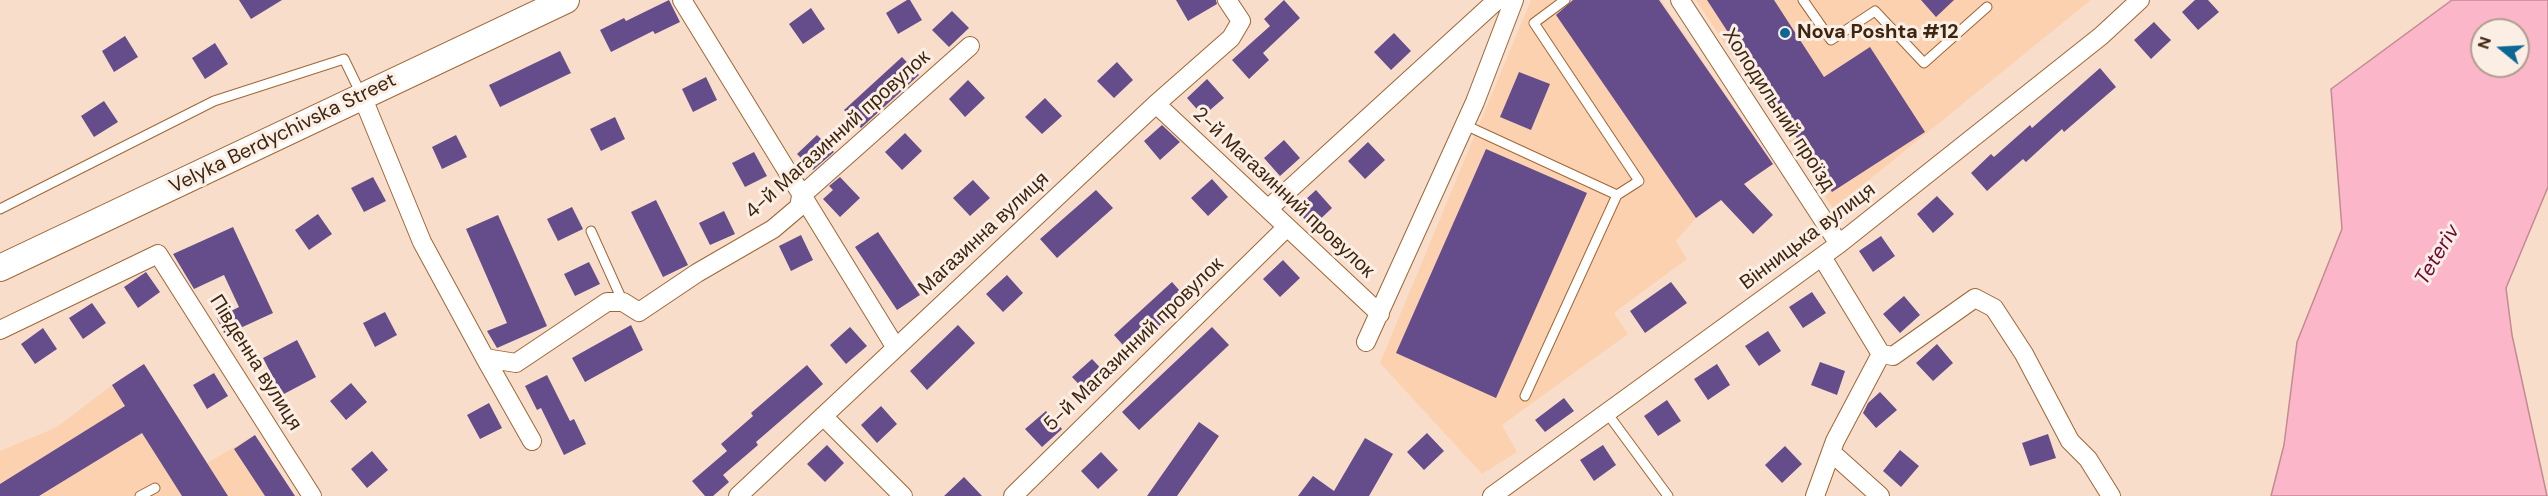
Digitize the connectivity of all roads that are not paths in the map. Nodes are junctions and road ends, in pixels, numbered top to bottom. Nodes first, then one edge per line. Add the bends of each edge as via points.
1 (535, 0) edge
2 (566, 0) edge
3 (682, 0) edge
4 (1227, 0) edge
5 (1497, 0) edge
6 (1514, 0) edge
7 (1565, 0) edge
8 (1680, 0) edge
9 (1803, 0) edge
10 (2139, 0) edge
11 (1987, 8) dead end
12 (970, 46) dead end
13 (359, 91) junction
14 (1156, 104) junction
15 (1465, 125) junction
16 (1617, 195) junction
17 (801, 196) junction
18 (0, 209) edge
19 (1268, 209) junction
20 (1287, 227) junction
21 (591, 231) dead end
22 (1839, 244) junction
23 (0, 254) edge
24 (1821, 258) junction
25 (0, 268) edge
26 (623, 302) junction
27 (1380, 314) junction
28 (0, 330) edge
29 (1366, 342) dead end
30 (896, 348) junction
31 (1881, 354) junction
32 (485, 358) junction
33 (1525, 396) dead end
34 (1607, 412) junction
35 (823, 416) junction
36 (532, 441) dead end
37 (1831, 452) junction
38 (154, 488) dead end
39 (140, 496) edge
40 (312, 496) edge
41 (738, 496) edge
42 (903, 496) edge
43 (1012, 496) edge
44 (1492, 496) edge
45 (1668, 496) edge
46 (1815, 496) edge
47 (1880, 496) edge
48 (2111, 496) edge

1 - 13 main road
2 - 13 main road, Velyka Berdychivska Street
3 - 17 street
4 - 14 street, Магазинна вулиця via 1241,21 1231,38
5 - 19 street
6 - 15 street
7 - 16 lane via 1534,23 1639,181
8 - 22 street, Холодильний проїзд
9 - 11 lane via 1832,40 1875,11 1924,63
10 - 22 street, Вінницька вулиця via 2102,36
12 - 17 street, 4-й Магазинний провулок
13 - 18 lane via 344,59 214,101
13 - 23 main road
13 - 25 main road, Velyka Berdychivska Street via 126,210
13 - 32 street via 422,242
14 - 19 street, 2-й Магазинний провулок
14 - 30 street, Магазинна вулиця
15 - 16 lane
15 - 27 street
16 - 33 lane
17 - 26 street, 4-й Магазинний провулок via 799,207 773,229 639,312
17 - 30 street
19 - 20 street, 2-й Магазинний провулок
20 - 27 street, 2-й Магазинний провулок
20 - 43 street, 5-й Магазинний провулок
21 - 26 lane
22 - 24 street, Вінницька вулиця
24 - 31 street
24 - 34 street, Вінницька вулиця
26 - 32 street, 4-й Магазинний провулок via 607,302 516,363
27 - 29 street
28 - 40 street, Південна вулиця via 158,254
30 - 35 street, Магазинна вулиця
31 - 37 street
31 - 48 street via 1893,356 1975,298 1994,308 2024,354 2070,441 2088,459
32 - 36 street
34 - 44 street, Вінницька вулиця
34 - 45 lane
35 - 41 street, Магазинна вулиця
35 - 42 street
37 - 46 street
37 - 47 street
38 - 39 lane

